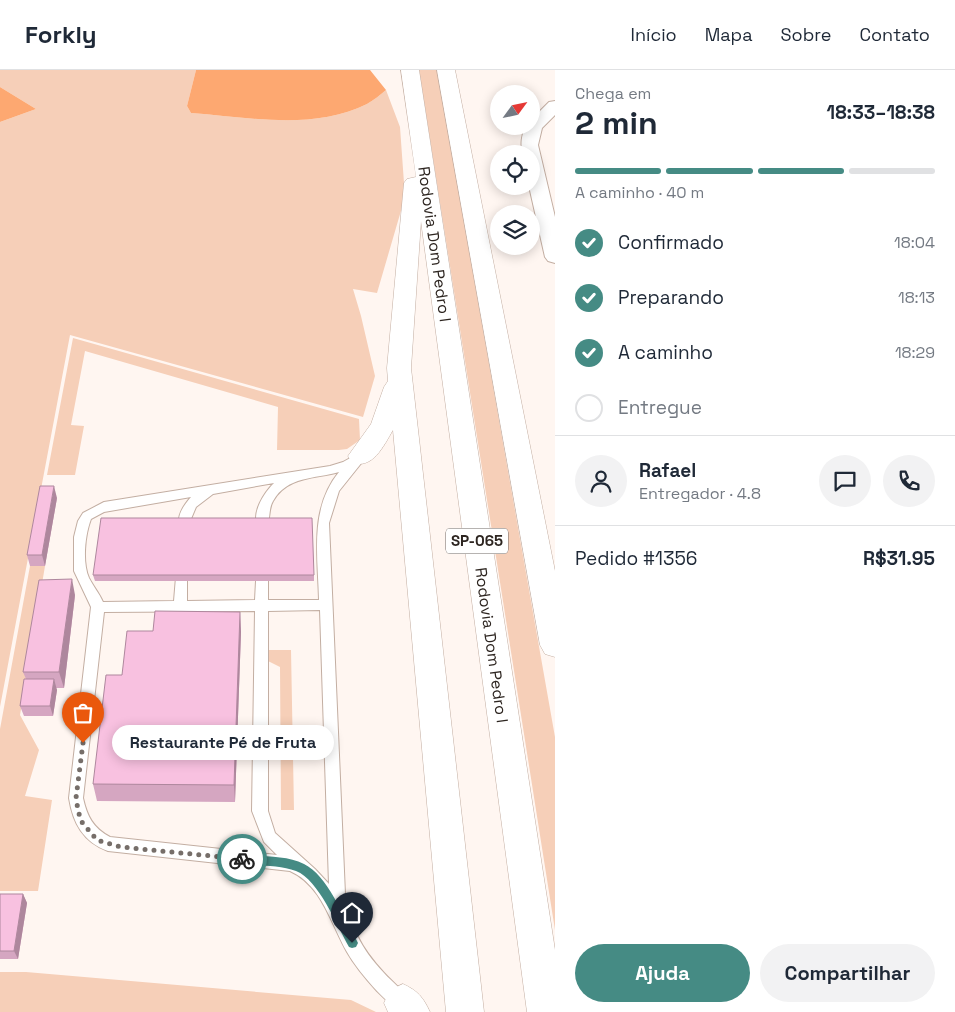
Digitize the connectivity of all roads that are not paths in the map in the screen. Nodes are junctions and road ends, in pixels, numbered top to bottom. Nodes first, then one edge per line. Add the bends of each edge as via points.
1 (446, 70) edge
2 (411, 80) edge
3 (555, 106) edge
4 (530, 145) edge
5 (540, 193) edge
6 (555, 257) edge
7 (399, 368) junction
8 (361, 456) junction
9 (300, 475) junction
10 (217, 489) junction
11 (184, 524) edge
12 (262, 524) edge
13 (181, 581) edge
14 (262, 581) edge
15 (262, 606) junction
16 (326, 606) junction
17 (98, 607) junction
18 (180, 607) junction
19 (555, 644) edge
20 (301, 868) junction
21 (343, 926) junction
22 (407, 1008) edge
23 (465, 1012) edge
24 (546, 1012) edge

1 - 19 highway, SP-065
2 - 7 highway via 414,198
2 - 24 highway, Rodovia Dom Pedro I / SP-065
3 - 4 street via 532,128
5 - 6 street
7 - 8 highway via 385,422
7 - 23 highway
8 - 9 lane via 347,465
8 - 16 lane via 336,483 326,502 323,523
9 - 10 lane
9 - 12 lane via 284,483 265,502
10 - 11 lane via 195,500
10 - 17 lane via 104,507 88,516 84,523 79,569 94,593
13 - 18 lane
14 - 15 lane
15 - 16 lane
15 - 18 lane
15 - 20 lane via 260,812 269,837
16 - 21 lane via 337,894
17 - 18 lane
17 - 20 lane via 76,798 81,821 88,831 97,840 121,847 291,864
20 - 21 lane via 318,882
21 - 22 lane via 383,986

